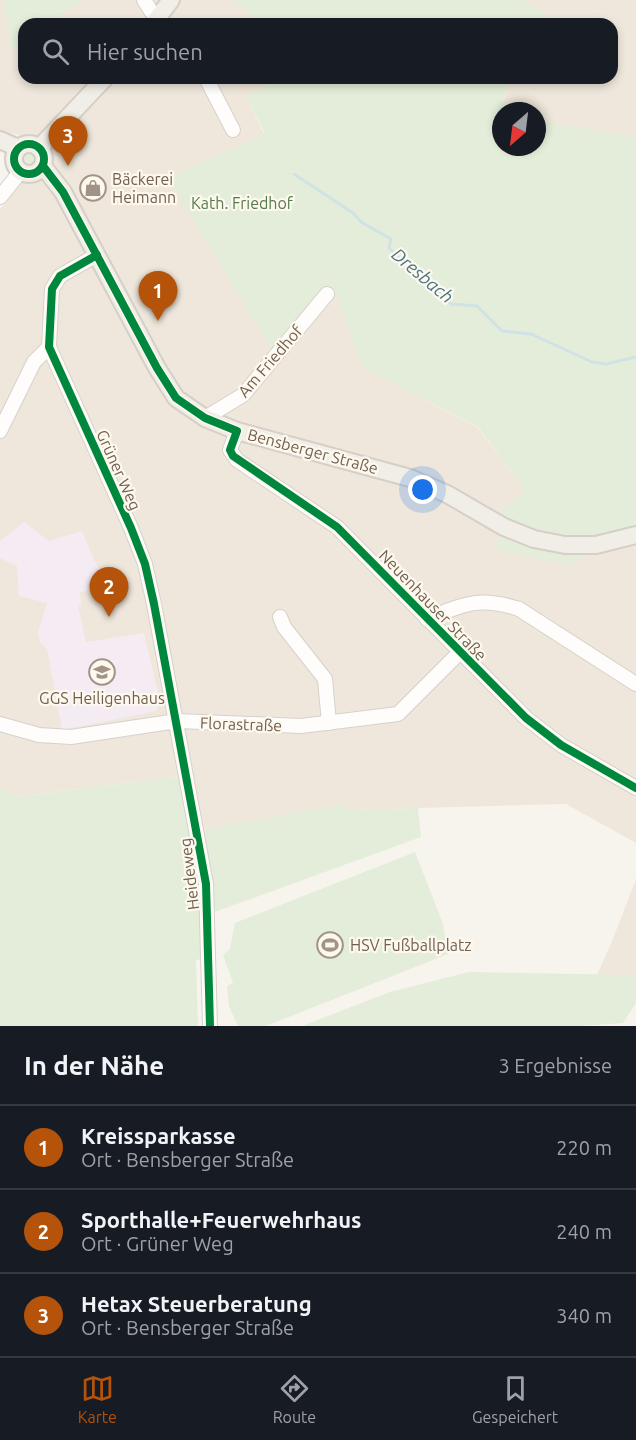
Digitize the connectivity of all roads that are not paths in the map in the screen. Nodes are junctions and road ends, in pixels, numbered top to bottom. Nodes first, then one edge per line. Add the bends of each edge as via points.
1 (144, 0) edge
2 (171, 0) edge
3 (155, 18) edge
4 (160, 18) edge
5 (99, 84) edge
6 (209, 84) edge
7 (232, 130) dead end
8 (0, 140) edge
9 (18, 148) junction
10 (39, 148) junction
11 (43, 166) junction
12 (21, 171) junction
13 (0, 197) edge
14 (97, 255) junction
15 (327, 294) dead end
16 (49, 347) junction
17 (205, 418) junction
18 (0, 431) edge
19 (237, 431) junction
20 (636, 535) edge
21 (280, 617) dead end
22 (427, 619) junction
23 (459, 653) junction
24 (636, 684) edge
25 (177, 721) junction
26 (329, 723) junction
27 (0, 724) edge
28 (636, 788) edge
29 (210, 1026) edge

1 - 3 street
2 - 4 main road
5 - 10 main road
6 - 7 street
8 - 9 main road
9 - 10 main road via 27,144
9 - 12 main road via 14,160
10 - 11 main road
11 - 12 main road via 34,173
11 - 14 main road, Bensberger Straße via 63,192
12 - 13 street
14 - 16 street, Grüner Weg via 55,281
14 - 17 main road, Bensberger Straße via 176,398
15 - 17 street, Am Friedhof via 243,395
16 - 18 street via 34,362
16 - 25 street, Grüner Weg via 146,564
17 - 19 main road, Bensberger Straße
19 - 20 main road, Bensberger Straße via 410,478 534,539 596,545
19 - 22 street, Neuenhauser Straße via 230,450 233,456 337,526
21 - 26 street via 325,679
22 - 23 street, Neuenhauser Straße
22 - 24 street via 467,603 497,602 519,609
23 - 26 street, Florastraße via 398,714
23 - 28 street, Neuenhauser Straße via 561,745
25 - 26 street, Florastraße via 301,726
25 - 27 street, Florastraße via 71,737 39,735
25 - 29 street, Heideweg via 206,884

